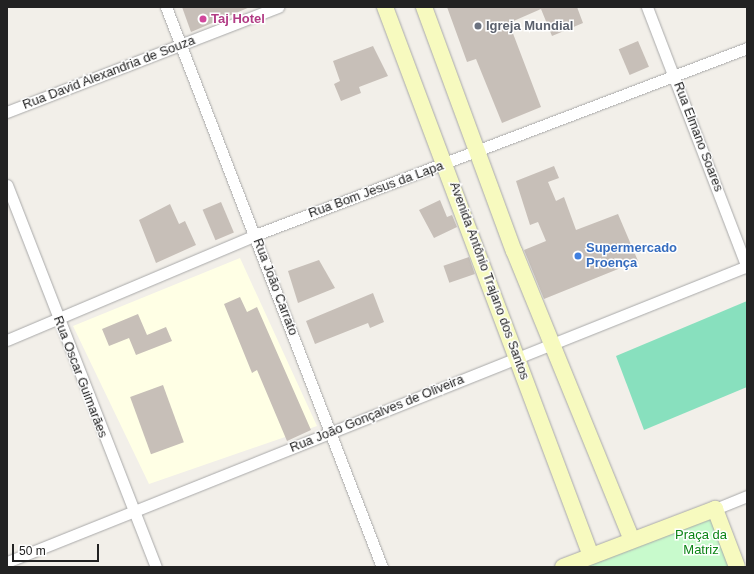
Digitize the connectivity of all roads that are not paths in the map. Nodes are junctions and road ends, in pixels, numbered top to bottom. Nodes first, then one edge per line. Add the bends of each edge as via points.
1 (166, 7) edge
2 (278, 7) edge
3 (385, 7) edge
4 (424, 7) edge
5 (647, 7) edge
6 (181, 45) junction
7 (747, 48) edge
8 (673, 73) junction
9 (7, 112) edge
10 (479, 151) junction
11 (446, 165) junction
12 (7, 185) edge
13 (255, 236) junction
14 (747, 267) edge
15 (58, 320) junction
16 (7, 340) edge
17 (551, 342) junction
18 (517, 358) junction
19 (331, 432) junction
20 (747, 496) edge
21 (715, 509) junction
22 (133, 512) junction
23 (632, 540) junction
24 (591, 556) junction
25 (7, 562) edge
26 (156, 567) edge
27 (382, 567) edge
28 (563, 567) edge
29 (737, 567) edge

1 - 6 street, Rua João Carrato
2 - 6 street, Rua David Alexandria de Souza
3 - 11 main road, Avenida Antônio Trajano dos Santos
4 - 10 main road
5 - 8 street, Rua Elmano Soares
6 - 9 street, Rua David Alexandria de Souza
6 - 13 street, Rua João Carrato
7 - 8 street, Rua Bom Jesus da Lapa
8 - 10 street, Rua Bom Jesus da Lapa
8 - 14 street, Rua Elmano Soares
10 - 11 street, Rua Bom Jesus da Lapa
10 - 17 main road via 514,251
11 - 13 street, Rua Bom Jesus da Lapa
11 - 18 main road, Avenida Antônio Trajano dos Santos
12 - 15 street, Rua Oscar Guimarães
13 - 15 street, Rua Bom Jesus da Lapa
13 - 19 street, Rua João Carrato
14 - 17 street, Rua João Gonçalves de Oliveira
15 - 16 street, Rua Bom Jesus da Lapa
15 - 22 street, Rua Oscar Guimarães
17 - 18 street, Rua João Gonçalves de Oliveira
17 - 23 main road
18 - 19 street, Rua João Gonçalves de Oliveira
18 - 24 main road, Avenida Antônio Trajano dos Santos
19 - 22 street, Rua João Gonçalves de Oliveira
19 - 27 street, Rua João Carrato
20 - 21 street
21 - 23 main road
21 - 29 main road
22 - 25 street, Rua João Gonçalves de Oliveira
22 - 26 street, Rua Oscar Guimarães
23 - 24 main road
24 - 28 main road

